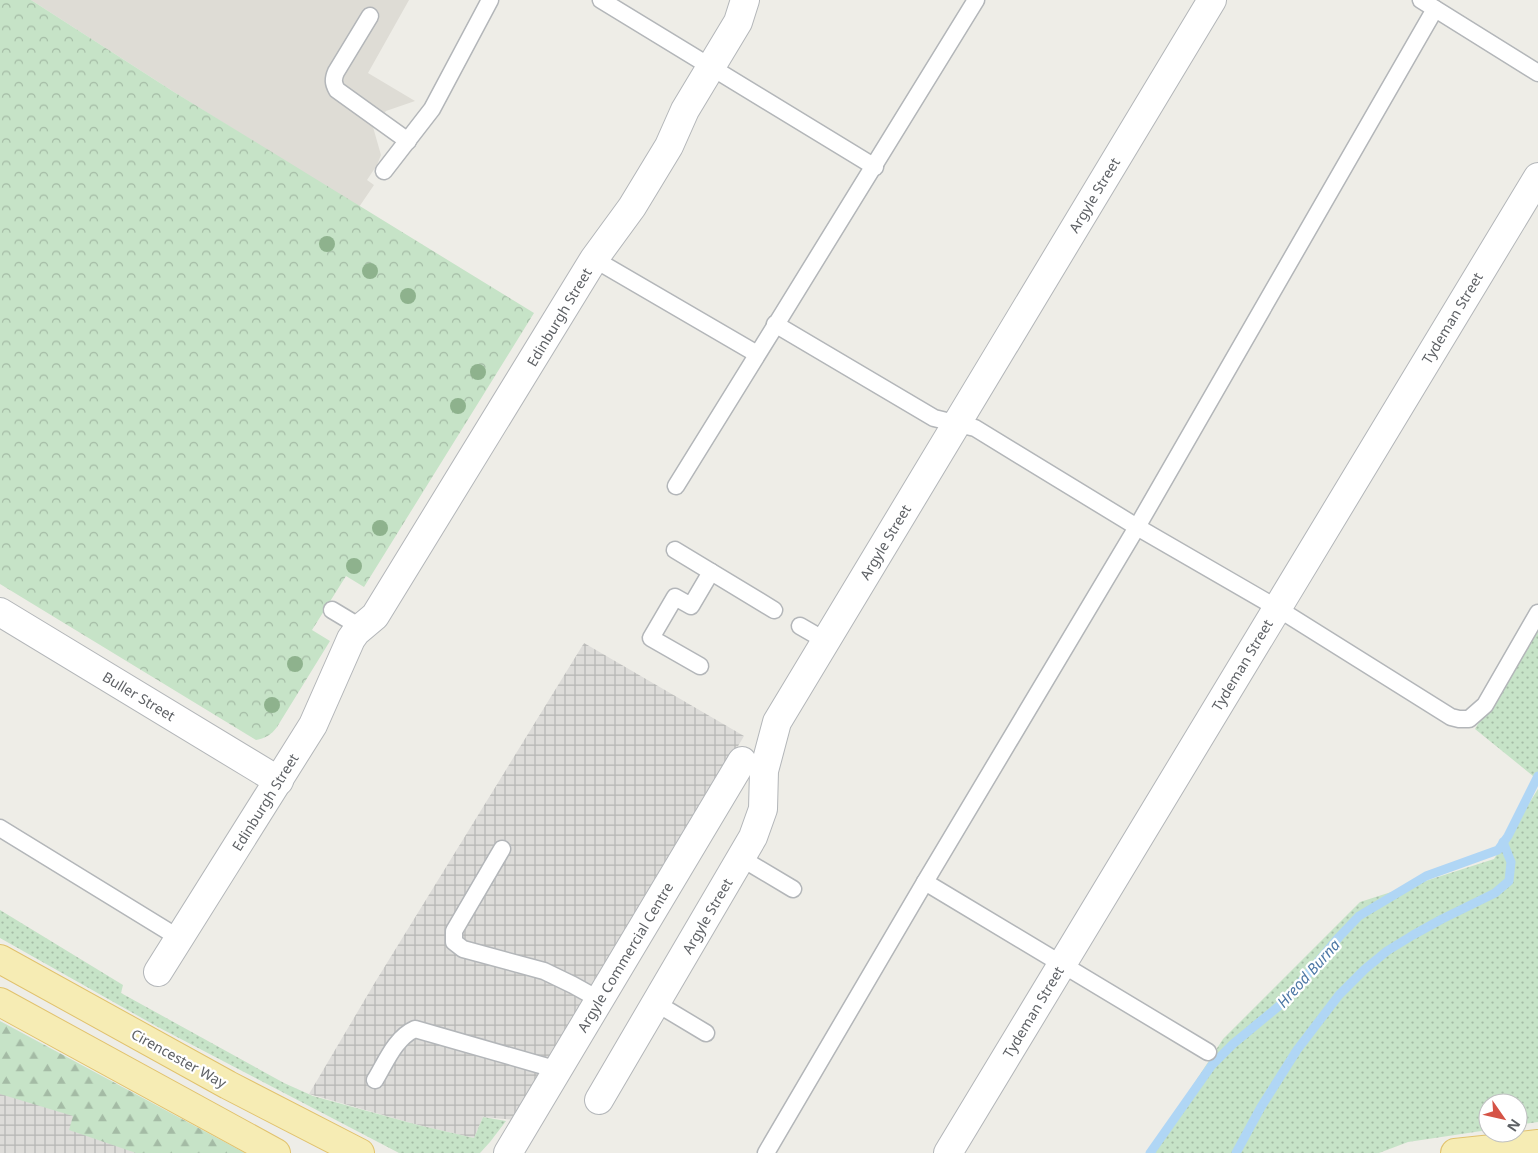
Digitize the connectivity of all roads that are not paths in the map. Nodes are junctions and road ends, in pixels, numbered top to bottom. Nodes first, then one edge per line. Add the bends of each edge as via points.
1 (490, 0) edge
2 (601, 0) edge
3 (744, 0) edge
4 (976, 0) edge
5 (1212, 0) edge
6 (1428, 4) edge
7 (370, 16) dead end
8 (711, 67) junction
9 (1538, 73) edge
10 (408, 141) junction
11 (875, 167) junction
12 (384, 172) dead end
13 (1538, 177) edge
14 (594, 259) junction
15 (776, 324) junction
16 (757, 354) junction
17 (956, 425) junction
18 (676, 486) dead end
19 (1137, 527) junction
20 (675, 550) dead end
21 (711, 572) junction
22 (1277, 608) junction
23 (332, 610) dead end
24 (774, 610) dead end
25 (0, 612) edge
26 (1538, 613) edge
27 (800, 626) dead end
28 (362, 628) junction
29 (826, 641) junction
30 (700, 666) dead end
31 (742, 761) dead end
32 (279, 781) junction
33 (0, 828) edge
34 (502, 849) dead end
35 (741, 858) junction
36 (925, 882) junction
37 (793, 889) dead end
38 (179, 938) junction
39 (0, 959) edge
40 (1062, 964) junction
41 (158, 972) dead end
42 (600, 1000) junction
43 (0, 1002) edge
44 (656, 1003) junction
45 (706, 1033) dead end
46 (1208, 1052) dead end
47 (558, 1070) junction
48 (375, 1080) dead end
49 (600, 1100) dead end
50 (1538, 1144) edge
51 (276, 1153) edge
52 (360, 1153) edge
53 (509, 1153) edge
54 (766, 1153) edge
55 (948, 1153) edge
56 (1455, 1153) edge

1 - 10 lane via 432,110
2 - 8 lane
3 - 8 street, Edinburgh Street via 738,22
4 - 11 lane
5 - 17 street, Argyle Street
6 - 9 lane
6 - 19 lane
7 - 10 lane via 338,67 334,85
8 - 11 lane
8 - 14 street, Edinburgh Street via 645,186
10 - 12 lane
11 - 15 lane
13 - 22 street, Tydeman Street
14 - 16 lane
14 - 28 street, Edinburgh Street via 376,616
15 - 16 lane
15 - 17 lane via 934,418
16 - 18 lane
17 - 19 lane via 975,428
17 - 29 street, Argyle Street
19 - 22 lane
19 - 36 lane
20 - 21 lane
21 - 24 lane
21 - 30 lane via 690,606 675,597 651,638
22 - 26 lane via 1458,719 1469,719 1485,705
22 - 40 street, Tydeman Street
23 - 28 lane
25 - 32 street, Buller Street
27 - 29 lane
28 - 32 street, Edinburgh Street via 346,646 313,725
29 - 35 street, Argyle Street via 777,722 764,771 763,809
31 - 42 street, Argyle Commercial Centre
32 - 38 street, Edinburgh Street
33 - 38 lane
34 - 42 lane via 454,931 454,942 462,949 544,971
35 - 37 lane
35 - 44 street, Argyle Street
36 - 40 lane
36 - 54 lane
38 - 41 street, Edinburgh Street
39 - 52 main road, Cirencester Way via 228,1085
40 - 46 lane
40 - 55 street, Tydeman Street
42 - 47 street, Argyle Commercial Centre
43 - 51 main road
44 - 45 lane
44 - 49 street, Argyle Street
47 - 48 lane via 415,1029 402,1037
47 - 53 street, Argyle Commercial Centre
50 - 56 main road

